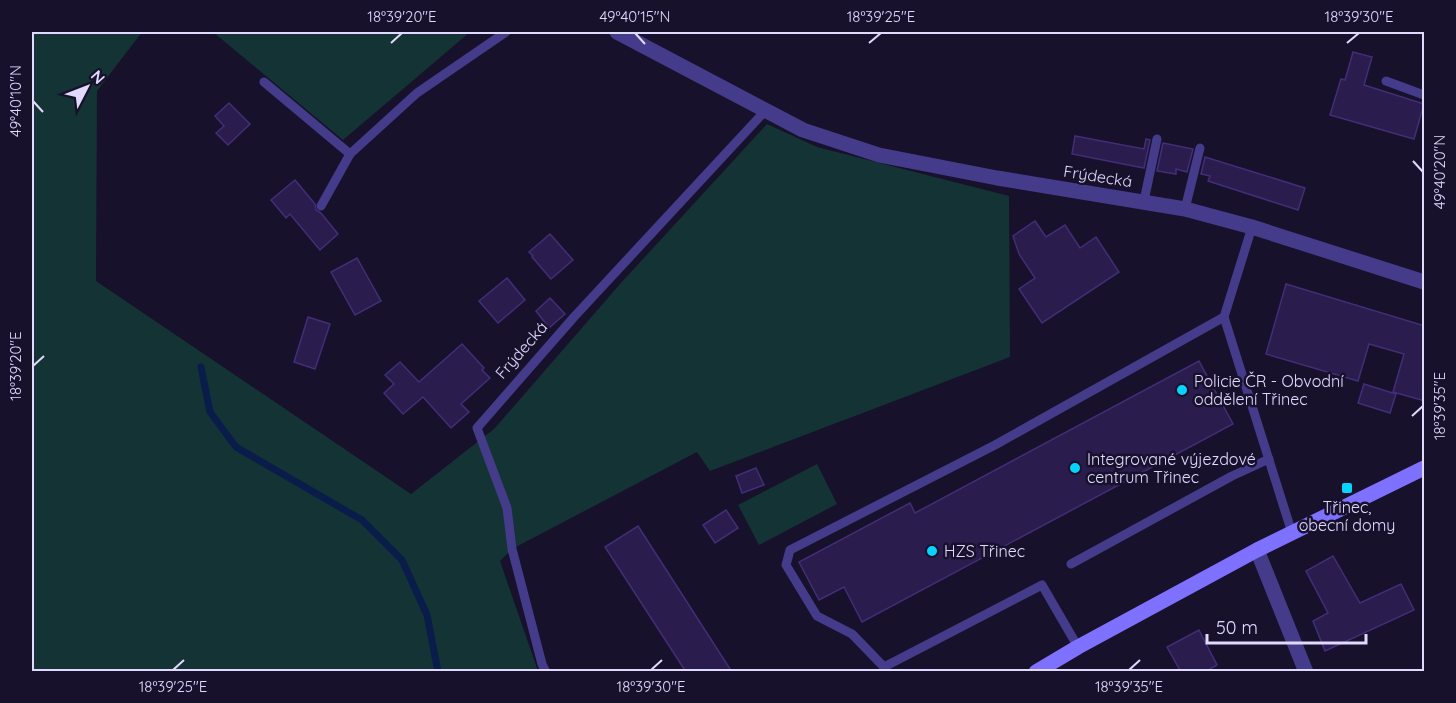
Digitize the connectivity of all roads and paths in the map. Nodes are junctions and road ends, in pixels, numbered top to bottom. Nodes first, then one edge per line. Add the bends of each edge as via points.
1 (506, 32) edge
2 (616, 32) edge
3 (1386, 81) dead end
4 (264, 82) dead end
5 (1425, 95) edge
6 (766, 110) junction
7 (1157, 139) dead end
8 (1200, 148) dead end
9 (350, 154) junction
10 (1144, 201) junction
11 (321, 206) dead end
12 (1185, 209) junction
13 (1252, 227) junction
14 (1425, 282) edge
15 (1224, 317) junction
16 (1269, 459) junction
17 (1425, 468) edge
18 (1292, 533) junction
19 (1257, 550) junction
20 (1071, 564) dead end
21 (1078, 647) junction
22 (546, 672) edge
23 (1036, 672) edge
24 (1306, 672) edge

1 - 9 lane via 417,93
2 - 6 street, Frýdecká
3 - 5 lane
4 - 9 lane
6 - 10 street, Frýdecká via 803,130 879,154 996,178
6 - 22 lane, Frýdecká via 477,428 507,508 512,549
7 - 10 lane
8 - 12 lane
9 - 11 lane
10 - 12 street, Frýdecká
12 - 13 street, Frýdecká
13 - 14 street, Frýdecká
13 - 15 lane
15 - 16 lane
15 - 21 lane via 995,445 790,550 786,565 817,616 852,634 885,668 1042,585
16 - 18 lane
16 - 20 lane
17 - 18 main road
18 - 19 main road
19 - 21 main road
19 - 24 street
21 - 23 main road

